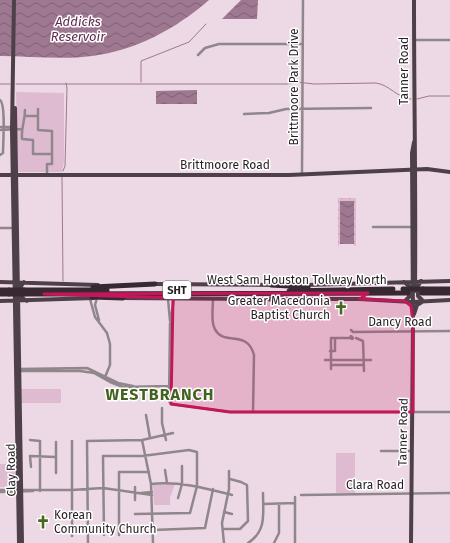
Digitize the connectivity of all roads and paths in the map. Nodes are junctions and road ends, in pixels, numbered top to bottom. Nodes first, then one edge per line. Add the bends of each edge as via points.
1 (14, 0) edge
2 (303, 0) edge
3 (414, 0) edge
4 (414, 40) junction
5 (450, 40) edge
6 (302, 44) junction
7 (198, 55) dead end
8 (0, 100) edge
9 (371, 108) dead end
10 (38, 109) dead end
11 (25, 110) dead end
12 (303, 110) junction
13 (244, 114) dead end
14 (25, 116) junction
15 (38, 116) junction
16 (2, 128) edge
17 (13, 129) junction
18 (22, 129) junction
19 (52, 154) junction
20 (0, 155) edge
21 (414, 169) junction
22 (450, 172) edge
23 (302, 174) junction
24 (0, 175) edge
25 (14, 175) junction
26 (47, 175) junction
27 (373, 227) dead end
28 (414, 227) junction
29 (0, 228) edge
30 (15, 228) junction
31 (412, 262) junction
32 (415, 267) junction
33 (16, 270) junction
34 (404, 281) junction
35 (414, 281) junction
36 (421, 281) junction
37 (450, 281) edge
38 (0, 282) edge
39 (8, 282) junction
40 (20, 282) junction
41 (155, 284) junction
42 (271, 285) junction
43 (450, 289) edge
44 (0, 290) edge
45 (88, 290) junction
46 (330, 290) junction
47 (404, 291) junction
48 (422, 291) junction
49 (9, 292) junction
50 (24, 292) junction
51 (450, 292) edge
52 (368, 293) junction
53 (0, 294) edge
54 (44, 294) junction
55 (90, 298) junction
56 (97, 298) junction
57 (123, 298) junction
58 (168, 298) junction
59 (174, 298) junction
60 (213, 298) junction
61 (270, 299) junction
62 (450, 300) edge
63 (0, 301) edge
64 (10, 301) junction
65 (27, 301) junction
66 (424, 301) junction
67 (405, 302) junction
68 (414, 302) junction
69 (17, 303) junction
70 (15, 310) junction
71 (413, 313) junction
72 (100, 323) junction
73 (17, 324) junction
74 (170, 324) junction
75 (351, 330) dead end
76 (413, 331) junction
77 (450, 331) edge
78 (357, 332) junction
79 (335, 338) junction
80 (353, 338) junction
81 (330, 351) junction
82 (324, 360) dead end
83 (330, 360) junction
84 (364, 360) junction
85 (371, 360) dead end
86 (331, 365) junction
87 (364, 365) junction
88 (331, 369) dead end
89 (18, 370) junction
90 (364, 371) dead end
91 (105, 377) junction
92 (169, 386) junction
93 (162, 408) dead end
94 (253, 412) junction
95 (413, 412) junction
96 (450, 412) edge
97 (146, 415) dead end
98 (174, 433) dead end
99 (165, 434) junction
100 (150, 438) junction
101 (30, 440) dead end
102 (142, 440) junction
103 (166, 440) dead end
104 (72, 441) dead end
105 (56, 442) dead end
106 (381, 451) dead end
107 (412, 451) junction
108 (146, 455) junction
109 (40, 456) junction
110 (56, 457) junction
111 (31, 466) dead end
112 (182, 466) dead end
113 (165, 470) dead end
114 (149, 472) junction
115 (230, 472) dead end
116 (56, 473) dead end
117 (230, 479) junction
118 (167, 483) junction
119 (151, 484) junction
120 (182, 484) junction
121 (197, 486) junction
122 (135, 487) dead end
123 (88, 488) junction
124 (103, 488) junction
125 (119, 489) junction
126 (213, 489) junction
127 (72, 490) junction
128 (0, 491) edge
129 (20, 491) junction
130 (40, 491) junction
131 (135, 493) junction
132 (263, 493) dead end
133 (450, 493) edge
134 (152, 494) junction
135 (228, 494) junction
136 (301, 494) dead end
137 (412, 494) junction
138 (232, 495) dead end
139 (295, 497) dead end
140 (178, 498) dead end
141 (135, 500) dead end
142 (295, 503) junction
143 (263, 504) junction
144 (279, 504) junction
145 (20, 511) junction
146 (224, 512) junction
147 (135, 514) dead end
148 (153, 514) junction
149 (232, 514) dead end
150 (153, 530) junction
151 (223, 530) junction
152 (104, 535) dead end
153 (119, 535) dead end
154 (72, 536) dead end
155 (19, 543) edge
156 (22, 543) edge
157 (88, 543) edge
158 (153, 543) edge
159 (224, 543) edge
160 (248, 543) edge
161 (274, 543) edge
162 (295, 543) edge
163 (411, 543) edge

1 - 17 main road, Clay Road
2 - 6 street, Brittmoore Park Drive
3 - 4 main road, Tanner Road
4 - 5 street
4 - 21 main road, Tanner Road
6 - 7 street via 219,44 205,48
6 - 12 street, Brittmoore Park Drive
8 - 16 street via 3,103
9 - 12 street
10 - 15 street
11 - 14 street
12 - 13 street via 283,109 269,113
12 - 23 street, Brittmoore Park Drive
14 - 15 street
14 - 18 street
15 - 19 street via 38,130 52,131
16 - 17 street
16 - 20 street via 3,153
17 - 18 street
17 - 25 main road, Clay Road
18 - 19 street via 22,139 33,140 33,154
19 - 26 street via 52,164 47,164
21 - 22 main road, Brittmoore Road
21 - 23 main road, Brittmoore Road
21 - 28 main road, Tanner Road
23 - 26 main road, Brittmoore Road
24 - 25 main road, Brittmoore Road
25 - 26 main road, Brittmoore Road
25 - 30 main road, Clay Road
27 - 28 street
28 - 31 main road, Tanner Road
28 - 32 main road, Tanner Road
29 - 30 street
30 - 33 main road, Clay Road
31 - 34 main road via 410,277
31 - 35 main road, Tanner Road
32 - 35 main road, Tanner Road
32 - 36 main road
33 - 39 main road
33 - 40 main road
33 - 40 main road, Clay Road
34 - 35 main road
34 - 42 main road
34 - 67 main road via 409,286 409,297
35 - 36 main road
35 - 68 main road, Tanner Road
36 - 37 main road
36 - 66 main road via 418,296
38 - 39 main road
39 - 40 main road
39 - 64 main road via 12,286
40 - 41 main road
40 - 65 main road via 22,298
40 - 69 main road, Clay Road
41 - 42 main road
41 - 45 highway via 95,286
42 - 46 highway
43 - 48 highway, West Sam Houston Tollway North / SHT
44 - 49 highway, West Sam Houston Tollway North / SHT
45 - 46 highway, West Sam Houston Tollway North / SHT
45 - 50 highway, West Sam Houston Tollway North / SHT
46 - 47 highway, West Sam Houston Tollway North / SHT
47 - 48 highway, West Sam Houston Tollway North / SHT, bridge
47 - 52 highway, West Sam Houston Tollway North / SHT
48 - 51 highway, West Sam Houston Tollway North / SHT
49 - 50 highway, West Sam Houston Tollway North / SHT, bridge
49 - 53 highway, West Sam Houston Tollway North / SHT
50 - 54 highway, West Sam Houston Tollway North / SHT
52 - 54 highway, West Sam Houston Tollway North / SHT
52 - 61 highway
54 - 57 highway
55 - 56 main road
55 - 65 main road
55 - 72 street
56 - 57 main road
56 - 72 street via 95,304
57 - 58 main road
58 - 59 main road
58 - 74 street
59 - 60 main road
59 - 74 street
60 - 61 main road
60 - 94 street via 213,326 216,332 226,338 242,339 252,348
61 - 67 main road
62 - 66 main road
63 - 64 main road
64 - 69 main road
64 - 70 main road
65 - 69 main road
66 - 68 main road
66 - 71 main road via 418,303
67 - 68 main road
67 - 71 main road via 410,305
68 - 71 main road, Tanner Road
69 - 70 main road, Clay Road
69 - 73 main road, Clay Road
70 - 73 main road, Clay Road
71 - 76 main road, Tanner Road
72 - 91 street via 107,333 110,344 110,365
73 - 89 main road, Clay Road
74 - 92 street
75 - 78 street, Dancy Road
76 - 77 street, Dancy Road
76 - 78 street, Dancy Road
76 - 95 main road, Tanner Road
78 - 80 street
79 - 80 street
79 - 81 street via 330,340
79 - 81 street via 335,351
80 - 84 street via 364,341
81 - 83 street
82 - 83 street
83 - 84 street
83 - 86 street
84 - 85 street
84 - 87 street
86 - 87 street
86 - 88 street
87 - 90 street
89 - 91 street via 87,368
89 - 129 main road, Clay Road
91 - 92 street via 138,386
92 - 94 street via 171,404 217,411
93 - 99 street
94 - 95 street
95 - 96 street
95 - 107 main road, Tanner Road
97 - 100 street
98 - 99 street
99 - 100 street
99 - 103 street
100 - 102 street
101 - 109 street via 40,440
102 - 108 street
102 - 123 street via 88,441
104 - 127 street
105 - 110 street
106 - 107 street
107 - 137 main road, Tanner Road
108 - 114 street
108 - 121 street via 193,450 197,452
108 - 124 street via 103,456
109 - 110 street
109 - 111 street via 30,456
109 - 130 street
110 - 116 street
112 - 120 street
113 - 118 street
114 - 119 street
114 - 125 street via 119,472
115 - 117 street
117 - 135 street
117 - 151 street via 244,483 247,489 248,521 238,530
118 - 119 street
118 - 120 street
119 - 134 street
120 - 121 street
120 - 140 street
121 - 126 street
121 - 148 street via 190,513
122 - 131 street
123 - 124 street
123 - 127 street
123 - 157 street
124 - 125 street
124 - 152 street
125 - 131 street
125 - 153 street
126 - 135 street
126 - 150 street via 205,528
127 - 130 street
127 - 154 street
128 - 129 street
129 - 130 street
129 - 145 main road, Clay Road
131 - 134 street
131 - 141 street
132 - 143 street
133 - 137 street, Clara Road
134 - 148 street
135 - 138 street
135 - 146 street
136 - 137 street, Clara Road
137 - 163 main road, Tanner Road
139 - 142 street
142 - 144 street
142 - 162 street
143 - 144 street
143 - 160 street via 261,532
144 - 161 street via 279,533
145 - 155 main road, Clay Road
145 - 156 main road, Clay Road
146 - 149 street
146 - 151 street
147 - 148 street
148 - 150 street
150 - 158 street
151 - 159 street

